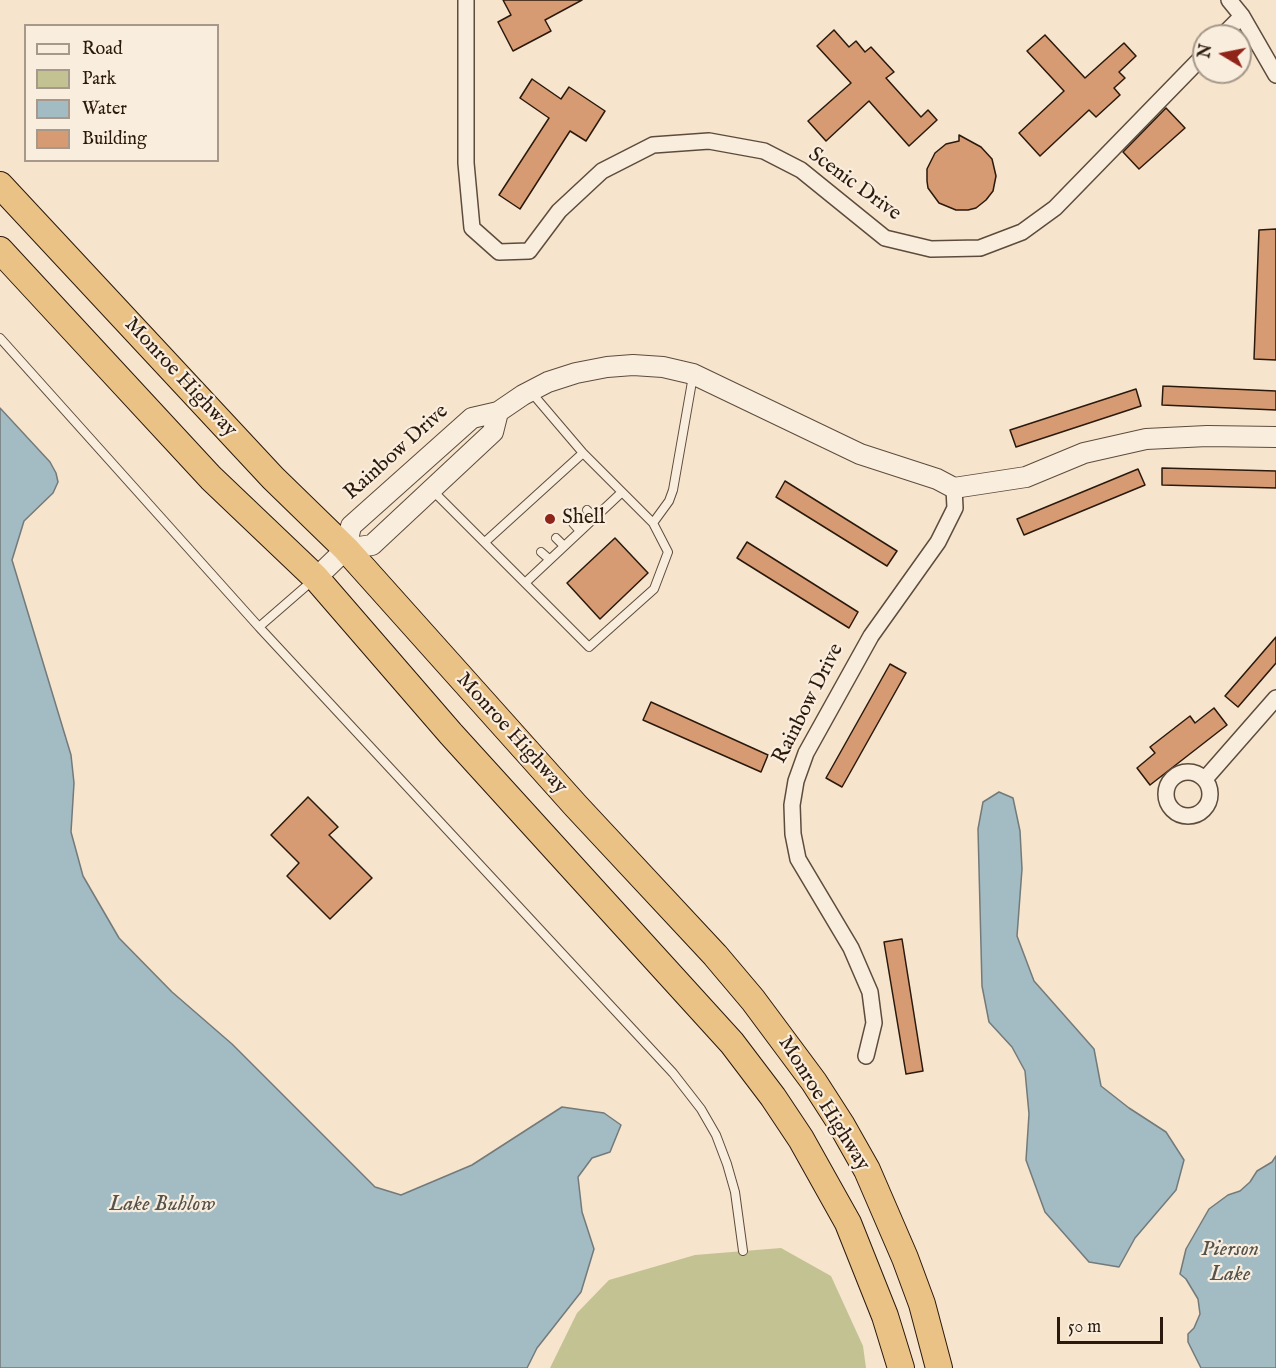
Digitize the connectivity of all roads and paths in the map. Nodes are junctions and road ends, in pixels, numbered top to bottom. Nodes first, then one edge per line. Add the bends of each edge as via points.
1 (466, 0) edge
2 (1229, 0) edge
3 (1242, 16) junction
4 (1234, 24) edge
5 (1192, 67) edge
6 (1276, 75) edge
7 (0, 185) edge
8 (0, 250) edge
9 (0, 338) edge
10 (693, 374) junction
11 (530, 391) junction
12 (498, 412) junction
13 (1276, 438) edge
14 (583, 453) junction
15 (556, 478) junction
16 (563, 486) dead end
17 (954, 488) junction
18 (431, 489) junction
19 (541, 492) junction
20 (621, 493) junction
21 (548, 500) dead end
22 (525, 506) junction
23 (587, 510) dead end
24 (532, 514) dead end
25 (594, 517) junction
26 (510, 520) junction
27 (573, 523) dead end
28 (653, 524) junction
29 (517, 528) dead end
30 (580, 531) junction
31 (556, 538) dead end
32 (485, 542) junction
33 (564, 546) junction
34 (346, 549) junction
35 (541, 552) dead end
36 (549, 560) junction
37 (316, 578) junction
38 (525, 583) junction
39 (259, 627) junction
40 (1276, 698) edge
41 (1205, 779) dead end
42 (866, 1056) dead end
43 (743, 1251) dead end
44 (899, 1362) edge
45 (939, 1368) edge

1 - 5 street, Scenic Drive via 466,163 472,228 499,252 529,251 559,211 602,171 653,145 709,141 764,151 801,170 885,238 931,249 980,248 1022,232 1055,208
2 - 3 street
3 - 4 street
3 - 6 street
7 - 34 highway, Monroe Highway via 273,478
8 - 37 highway, Monroe Highway via 211,478
9 - 39 lane
10 - 11 street, Rainbow Drive via 663,367 606,367 557,379
10 - 17 street, Rainbow Drive via 860,454 937,478
10 - 28 lane via 673,490
11 - 12 street, Rainbow Drive
11 - 14 lane
12 - 18 street via 493,432
12 - 34 street, Rainbow Drive via 472,418 351,526
13 - 17 street via 1146,439 1084,453 1026,477
14 - 15 lane
14 - 20 lane
15 - 16 lane
15 - 19 lane
17 - 42 street, Rainbow Drive via 955,508 938,542 872,636 806,753 792,805 798,859 851,948 870,992 874,1023
18 - 32 lane
18 - 34 street via 372,545
19 - 21 lane
19 - 22 lane
20 - 25 lane
20 - 28 lane
22 - 24 lane
22 - 26 lane
23 - 25 lane
25 - 30 lane
26 - 29 lane
26 - 32 lane
27 - 30 lane
28 - 38 lane via 668,552 654,589 589,647
30 - 33 lane
31 - 33 lane
32 - 38 lane
33 - 36 lane
34 - 37 street, Rainbow Drive
34 - 45 highway, Monroe Highway via 715,955 778,1033 841,1124 867,1170 905,1258
35 - 36 lane
36 - 38 lane
37 - 39 lane
37 - 44 highway, Monroe Highway via 751,1067 801,1139 848,1223
39 - 43 lane via 673,1073 701,1109 727,1164
40 - 41 street

